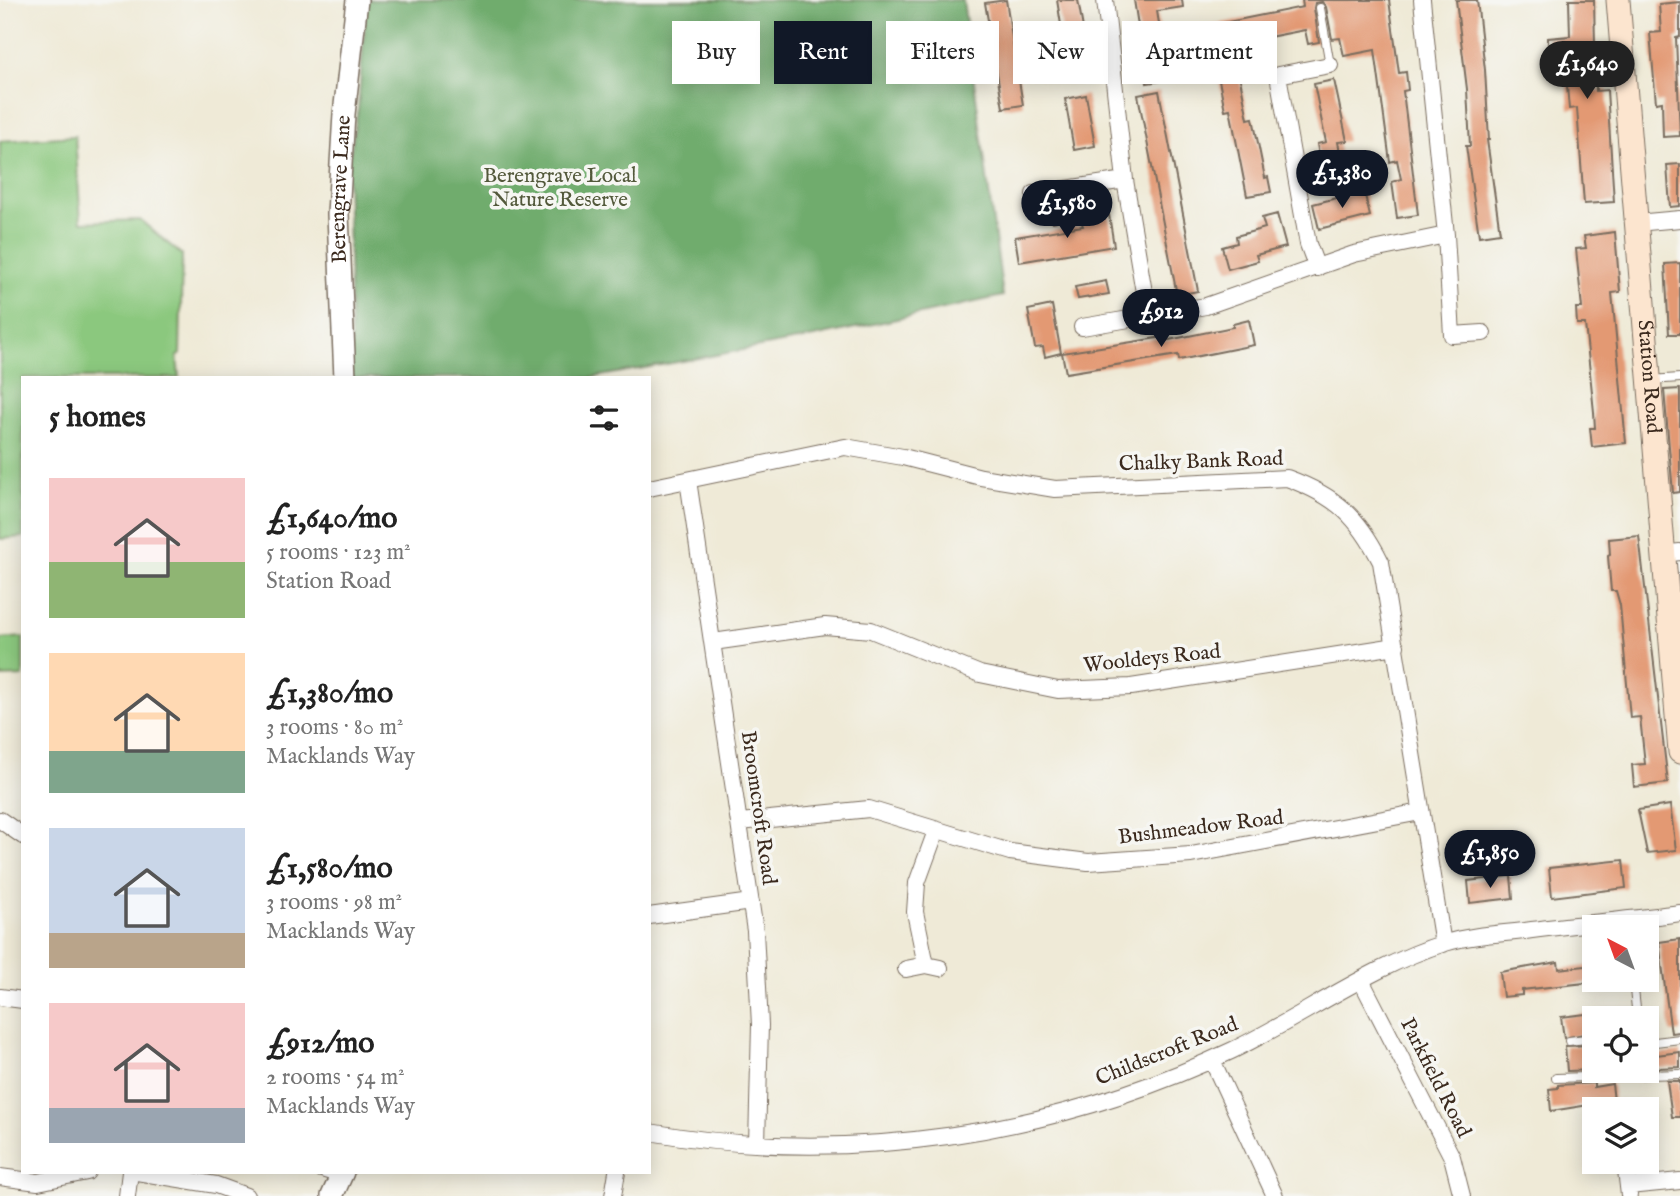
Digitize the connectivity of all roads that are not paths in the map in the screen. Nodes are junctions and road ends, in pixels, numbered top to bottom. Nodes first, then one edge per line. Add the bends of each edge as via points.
1 (357, 0) edge
2 (1105, 0) edge
3 (1422, 0) edge
4 (1618, 0) edge
5 (1320, 8) dead end
6 (1108, 59) edge
7 (1111, 59) junction
8 (1330, 65) joint
9 (1125, 180) junction
10 (1054, 214) dead end
11 (1680, 219) edge
12 (1636, 223) junction
13 (1446, 235) junction
14 (1317, 268) junction
15 (1148, 316) junction
16 (1082, 327) dead end
17 (1483, 333) dead end
18 (345, 376) edge
19 (1680, 378) edge
20 (1647, 380) junction
21 (688, 480) junction
22 (651, 488) edge
23 (1671, 553) edge
24 (713, 642) junction
25 (1396, 646) junction
26 (1680, 752) edge
27 (1421, 812) junction
28 (0, 820) edge
29 (740, 822) junction
30 (936, 831) junction
31 (21, 835) edge
32 (751, 902) junction
33 (1680, 913) edge
34 (651, 916) edge
35 (1659, 917) edge
36 (1582, 928) edge
37 (1443, 944) junction
38 (906, 970) dead end
39 (1362, 982) junction
40 (0, 997) edge
41 (21, 1000) edge
42 (1582, 1039) edge
43 (1680, 1039) edge
44 (1569, 1041) dead end
45 (1659, 1042) edge
46 (1212, 1060) junction
47 (1680, 1074) edge
48 (1556, 1078) dead end
49 (651, 1132) edge
50 (757, 1144) junction
51 (77, 1174) edge
52 (130, 1174) edge
53 (149, 1174) edge
54 (322, 1174) edge
55 (617, 1174) edge
56 (0, 1177) edge
57 (1680, 1181) edge
58 (339, 1182) edge
59 (1628, 1191) edge
60 (127, 1196) edge
61 (246, 1196) edge
62 (613, 1196) edge
63 (1275, 1196) edge
64 (1462, 1196) edge

1 - 18 street, Berengrave Lane via 339,190
2 - 7 street
3 - 13 street
4 - 12 main road, Station Road
5 - 8 lane
6 - 7 street
7 - 9 street
8 - 14 street via 1278,75 1308,244
9 - 10 street via 1042,193
9 - 15 street
11 - 12 street
12 - 20 main road, Station Road
13 - 14 street via 1389,245
13 - 17 street via 1452,335
14 - 15 street via 1206,306
15 - 16 street
19 - 20 lane
20 - 23 main road, Station Road
21 - 22 street, Chalky Bank Road
21 - 24 street, Broomcroft Road
21 - 25 street, Chalky Bank Road via 845,447 1055,489 1287,478 1342,506 1366,532 1381,562
23 - 26 main road, Station Road
24 - 25 street, Wooldeys Road via 825,626 871,630 980,674 1058,690 1131,687
24 - 29 street, Broomcroft Road
25 - 27 street, Chalky Bank Road
27 - 30 street, Bushmeadow Road via 1191,855 1088,862 1010,852
27 - 37 street, Chalky Bank Road
28 - 31 street
29 - 30 street, Bushmeadow Road via 869,809
29 - 32 street, Broomcroft Road
30 - 38 street via 917,883 915,912 933,967
32 - 34 street
32 - 50 street, Broomcroft Road via 760,1014
33 - 35 street, Childscroft Road
36 - 37 street, Childscroft Road
37 - 39 street, Childscroft Road
39 - 46 street, Childscroft Road
39 - 64 street, Parkfield Road via 1452,1157
40 - 41 street
42 - 44 lane
43 - 45 lane
46 - 50 street, Childscroft Road via 1078,1109 973,1133 848,1145
46 - 63 street
47 - 48 lane
49 - 50 street, Childscroft Road
51 - 56 street via 38,1182
52 - 60 street
53 - 61 street via 216,1185
54 - 58 lane
55 - 62 street
57 - 59 street

